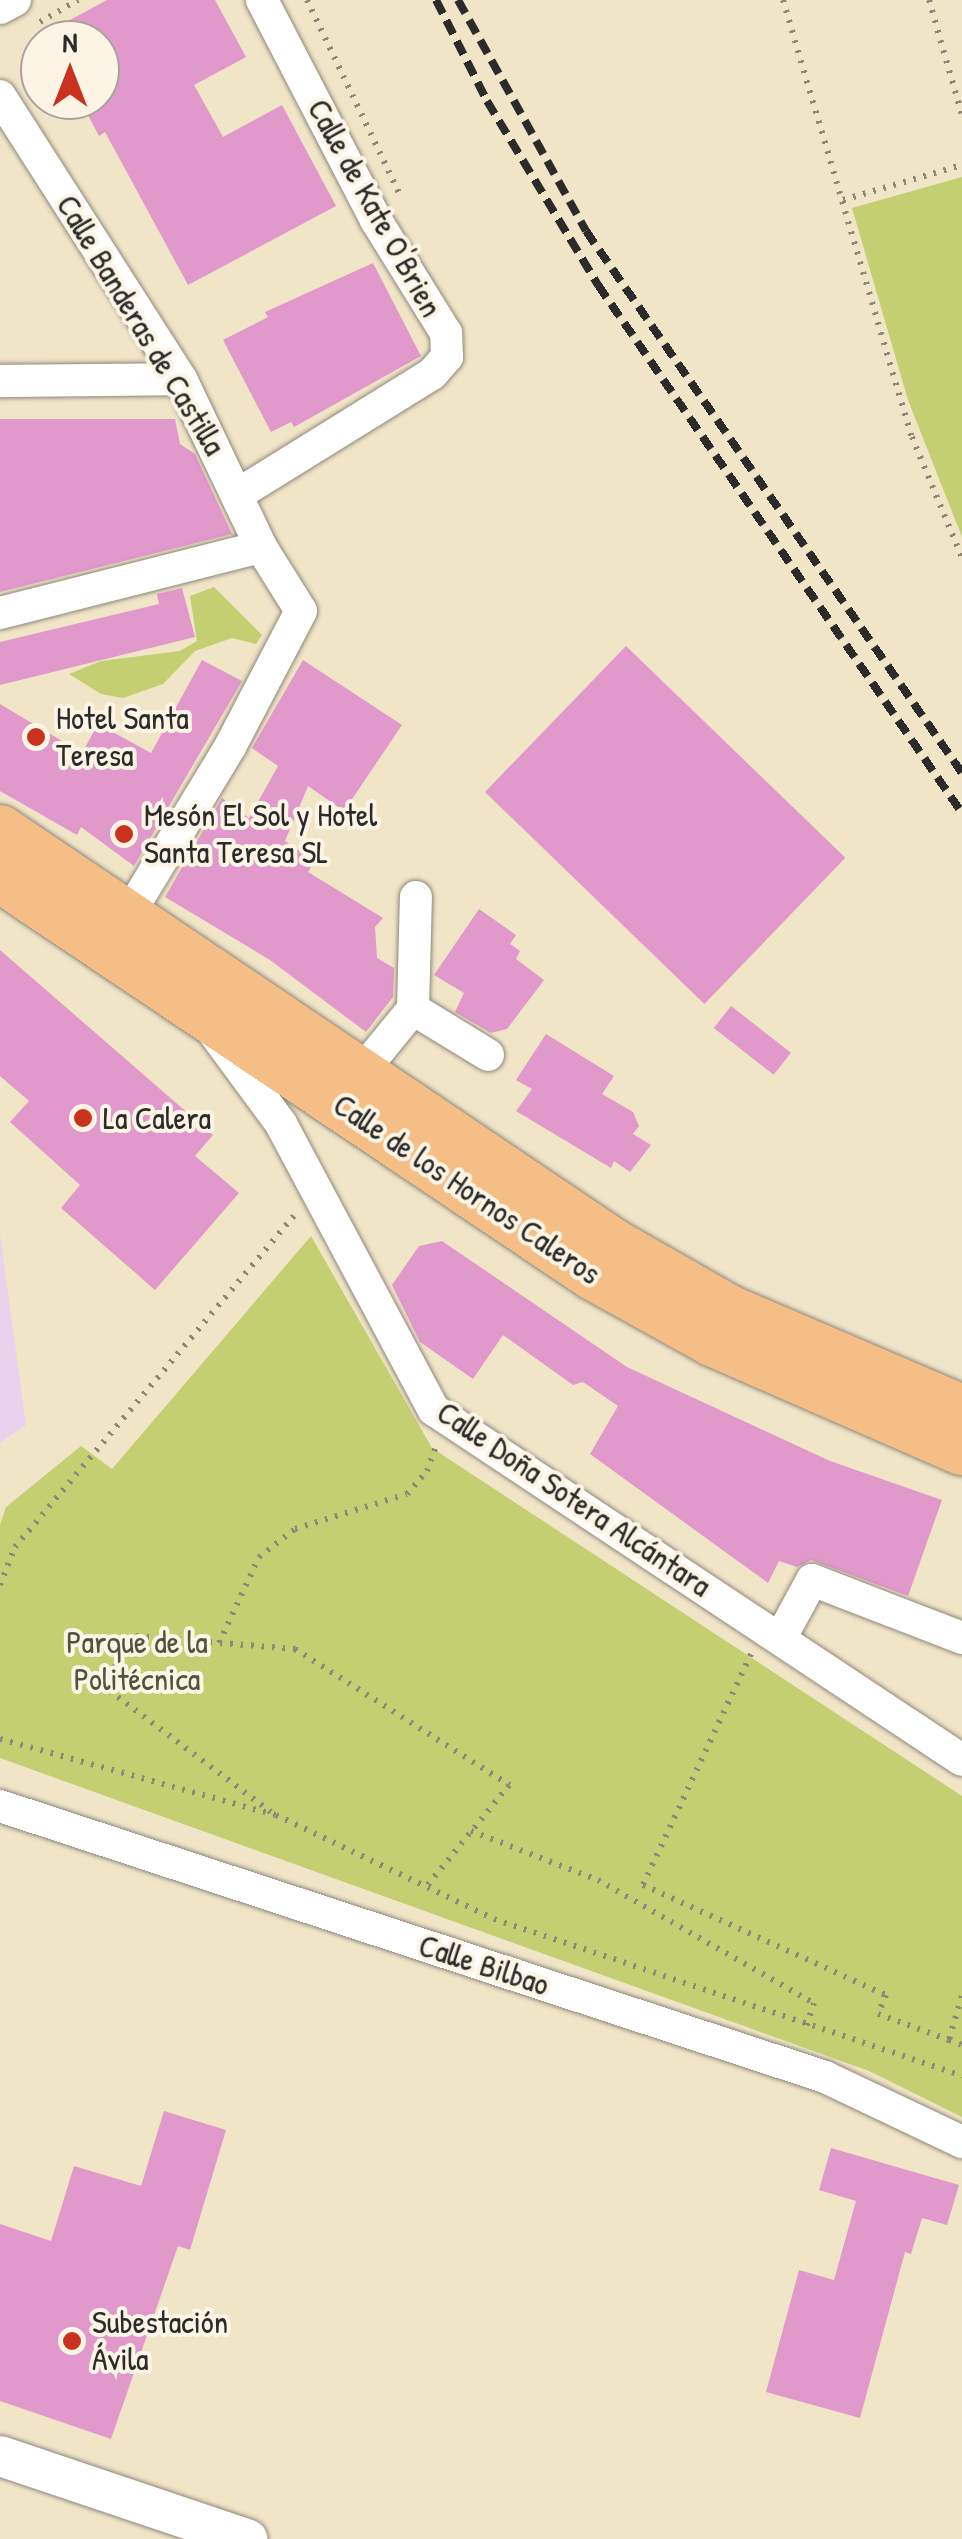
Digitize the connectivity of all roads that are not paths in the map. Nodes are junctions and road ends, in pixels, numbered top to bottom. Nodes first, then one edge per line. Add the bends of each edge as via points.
1 (262, 0) edge
2 (0, 8) edge
3 (23, 13) edge
4 (0, 96) edge
5 (181, 378) junction
6 (0, 381) edge
7 (240, 493) junction
8 (260, 547) junction
9 (0, 613) edge
10 (0, 830) edge
11 (0, 877) edge
12 (416, 897) dead end
13 (127, 916) junction
14 (413, 1009) junction
15 (488, 1054) dead end
16 (318, 1083) junction
17 (962, 1410) edge
18 (962, 1450) edge
19 (962, 1638) edge
20 (767, 1644) junction
21 (962, 1760) edge
22 (0, 1806) edge
23 (962, 2142) edge
24 (0, 2456) edge
25 (247, 2539) edge

1 - 7 street, Calle de Kate O'Brien via 376,220 446,332 447,357 432,374
2 - 3 street
4 - 5 street, Calle Banderas de Castilla
5 - 6 street
5 - 7 street, Calle Banderas de Castilla
7 - 8 street, Calle Banderas de Castilla
8 - 9 street
8 - 13 street, Calle Banderas de Castilla via 301,611 230,746
10 - 13 main road, Calle de los Hornos Caleros
11 - 16 main road, Calle de los Hornos Caleros
12 - 14 street
13 - 16 main road, Calle de los Hornos Caleros
14 - 15 street
14 - 16 street, Calle de los Hornos Caleros
16 - 17 main road, Calle de los Hornos Caleros via 729,1310
16 - 18 main road, Calle de los Hornos Caleros via 644,1304 730,1349
16 - 20 street, Calle Doña Sotera Alcántara via 314,1192 434,1410
19 - 20 street via 812,1580
20 - 21 street, Calle Doña Sotera Alcántara
22 - 23 street, Calle Bilbao via 826,2078
24 - 25 street

